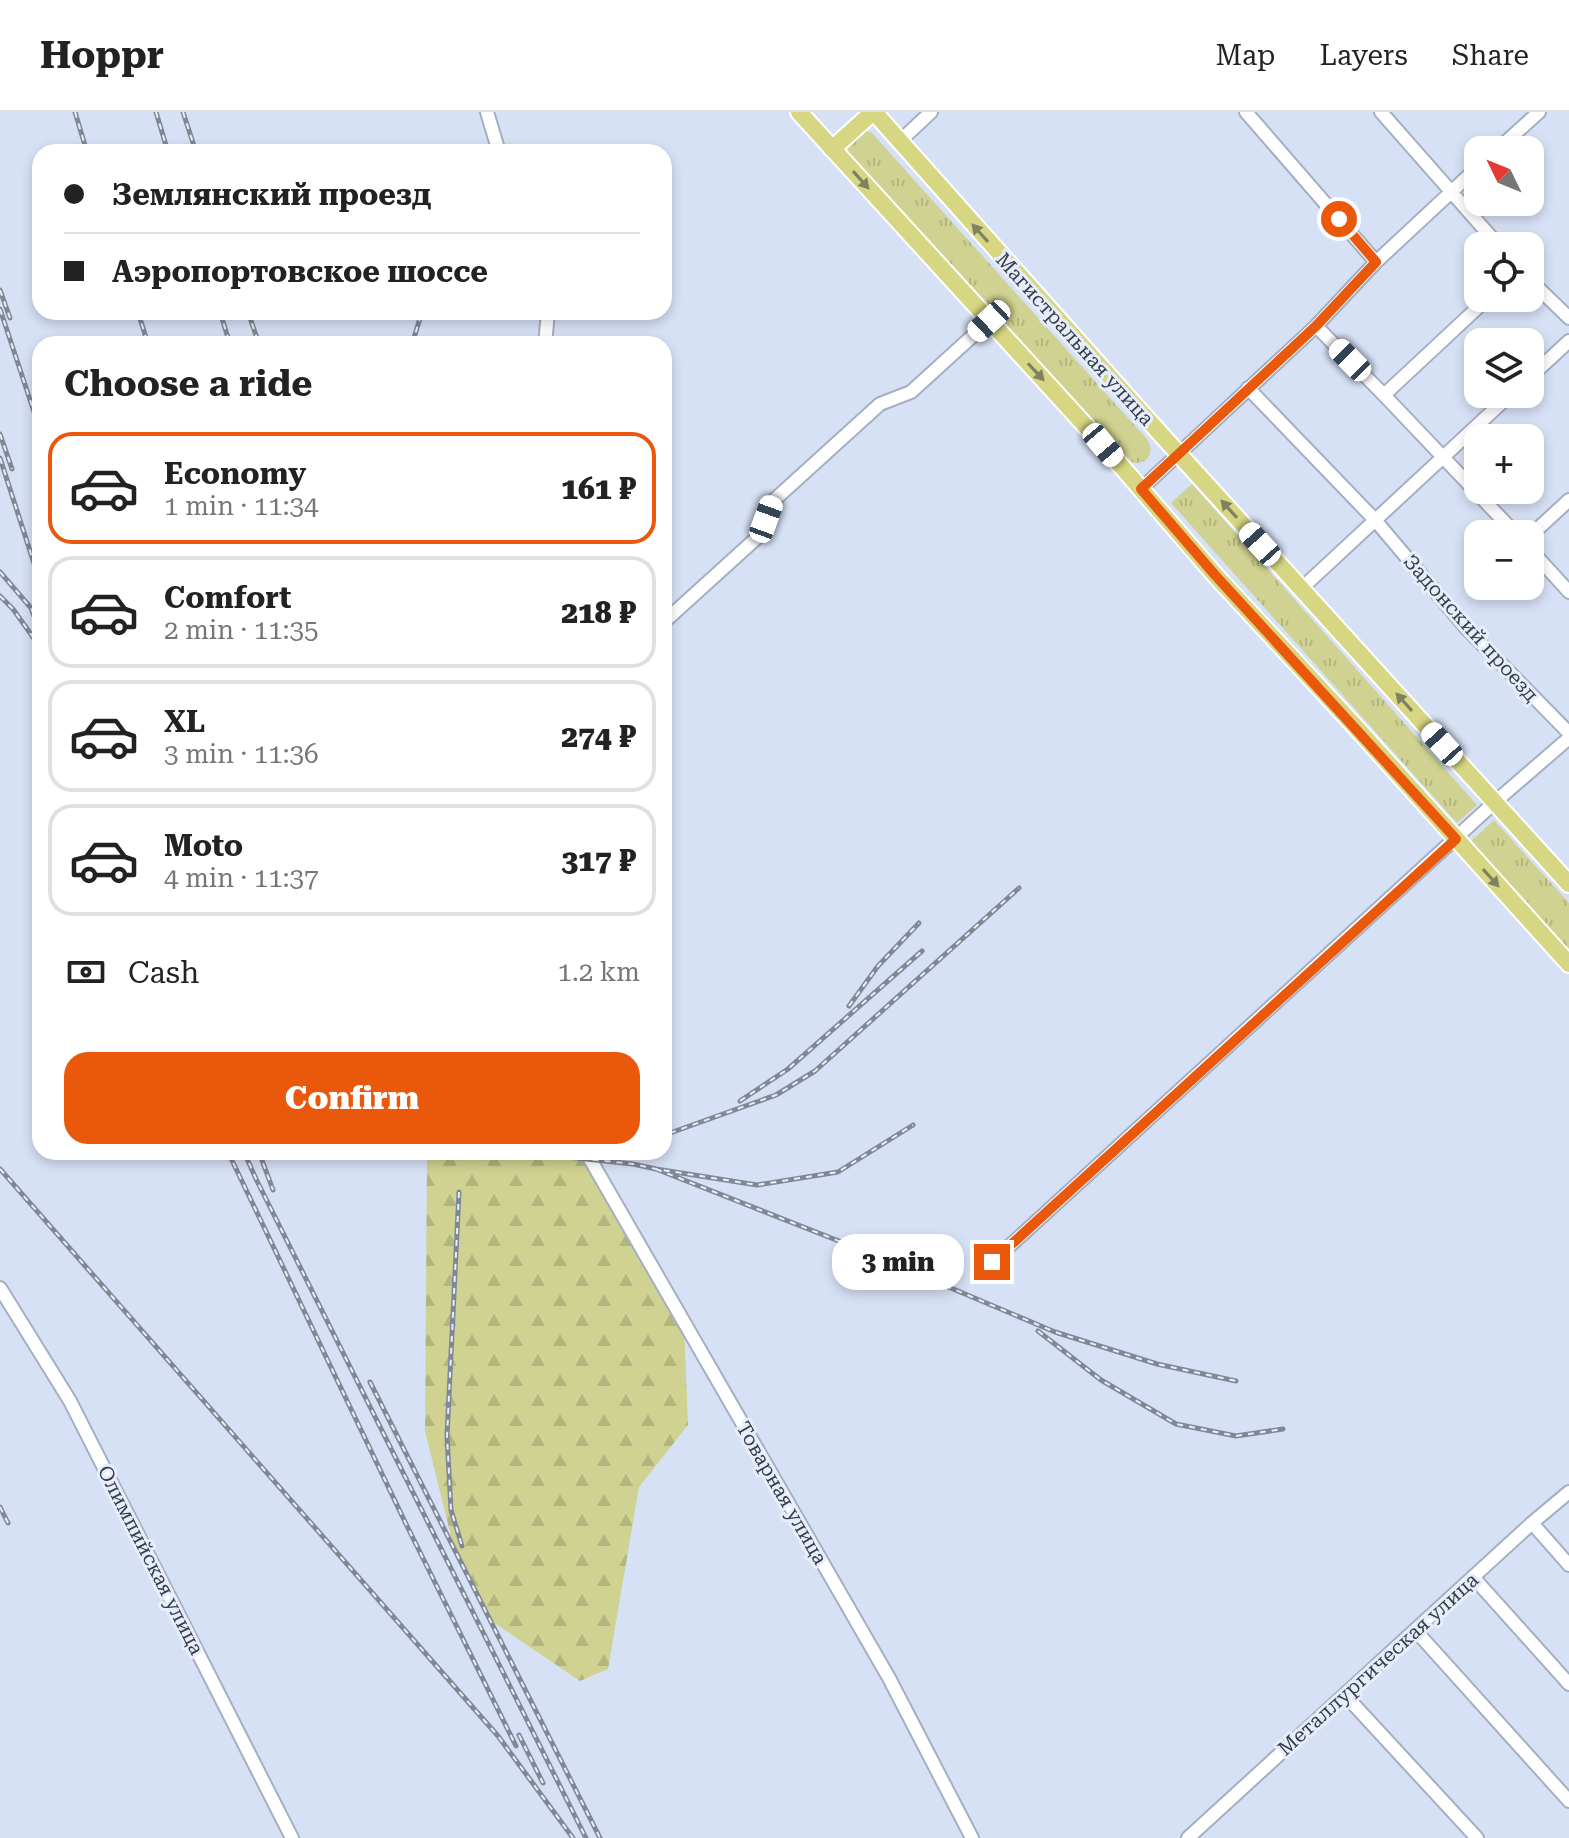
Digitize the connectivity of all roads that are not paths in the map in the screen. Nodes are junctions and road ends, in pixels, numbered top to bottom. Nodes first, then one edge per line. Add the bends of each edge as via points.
1 (487, 112) edge
2 (799, 112) edge
3 (874, 112) edge
4 (931, 112) edge
5 (1246, 112) edge
6 (1381, 112) edge
7 (1539, 112) edge
8 (1512, 136) edge
9 (899, 142) junction
10 (497, 144) edge
11 (832, 149) junction
12 (1464, 180) edge
13 (1451, 192) junction
14 (1487, 232) edge
15 (1376, 262) junction
16 (1544, 294) edge
17 (1473, 312) edge
18 (1569, 318) edge
19 (989, 321) junction
20 (1316, 326) junction
21 (1569, 341) edge
22 (1544, 364) edge
23 (1248, 388) junction
24 (1384, 395) junction
25 (1496, 408) edge
26 (1179, 454) junction
27 (1443, 457) junction
28 (1141, 489) junction
29 (1569, 500) edge
30 (1375, 520) junction
31 (1503, 520) edge
32 (1544, 523) edge
33 (1544, 564) edge
34 (1301, 589) junction
35 (1569, 592) edge
36 (672, 615) edge
37 (1569, 735) edge
38 (1495, 802) junction
39 (1456, 839) junction
40 (1569, 884) edge
41 (1569, 964) edge
42 (591, 1160) edge
43 (992, 1262) dead end
44 (0, 1288) edge
45 (1569, 1492) edge
46 (1532, 1523) junction
47 (1569, 1565) edge
48 (1473, 1577) junction
49 (1415, 1630) junction
50 (1569, 1684) edge
51 (1345, 1695) junction
52 (1569, 1801) edge
53 (292, 1838) edge
54 (972, 1838) edge
55 (1188, 1838) edge
56 (1477, 1838) edge

1 - 10 street
2 - 11 main road
3 - 9 main road, Магистральная улица
3 - 11 main road
4 - 9 street
5 - 15 street
6 - 13 street
7 - 8 street
26 -> 9 main road, Магистральная улица
11 -> 19 main road
12 - 13 street
13 - 14 street
13 - 15 street
15 - 20 street
16 - 18 street
17 - 24 street
19 -> 28 main road
19 - 36 street via 911,392 880,404 772,502 760,535
20 - 23 street
20 - 24 street
21 - 22 street
23 - 26 street
23 - 30 street, Задонский проезд
24 - 27 street
25 - 27 street
26 - 28 street
34 -> 26 main road, Магистральная улица
27 - 30 street
27 - 31 street
28 - 39 main road
29 - 32 street
30 - 34 street
30 - 37 street, Задонский проезд via 1467,629
33 - 35 street
38 -> 34 main road, Магистральная улица
37 - 38 street
38 - 39 street
38 - 40 main road, Магистральная улица
39 -> 41 main road
39 - 43 street
42 - 54 street, Товарная улица via 889,1678
44 - 53 street, Олимпийская улица via 70,1401
45 - 46 street, Металлургическая улица
46 - 47 street
46 - 48 street, Металлургическая улица
48 - 49 street, Металлургическая улица
48 - 50 street
49 - 51 street, Металлургическая улица
49 - 52 street
51 - 55 street, Металлургическая улица
51 - 56 street

